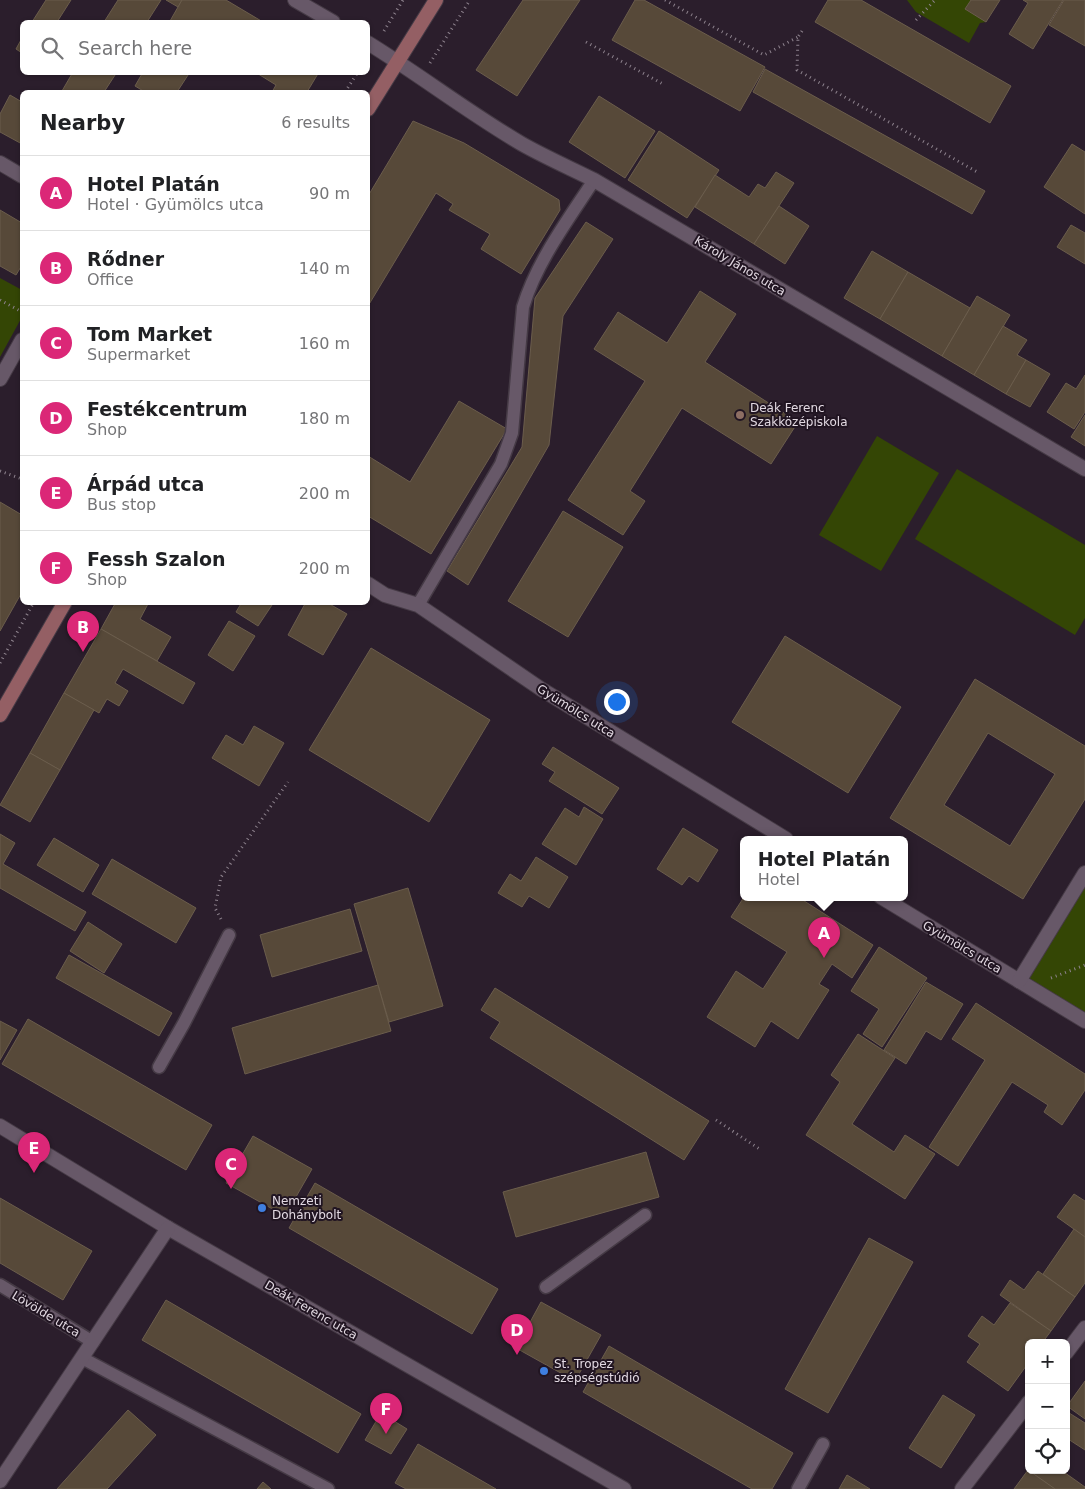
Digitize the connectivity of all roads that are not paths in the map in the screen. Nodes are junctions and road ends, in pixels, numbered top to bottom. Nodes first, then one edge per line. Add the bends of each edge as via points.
1 (296, 0) edge
2 (436, 0) edge
3 (330, 20) edge
4 (370, 44) edge
5 (397, 61) junction
6 (370, 106) edge
7 (0, 163) edge
8 (20, 175) edge
9 (594, 180) junction
10 (20, 344) edge
11 (0, 380) edge
12 (1085, 469) edge
13 (370, 585) edge
14 (63, 605) edge
15 (418, 605) junction
16 (0, 715) edge
17 (781, 836) edge
18 (1085, 873) edge
19 (887, 901) edge
20 (228, 935) road end
21 (1024, 984) junction
22 (1085, 1021) edge
23 (159, 1067) dead end
24 (0, 1126) edge
25 (644, 1215) dead end
26 (168, 1228) junction
27 (0, 1286) edge
28 (546, 1287) dead end
29 (1085, 1328) edge
30 (92, 1342) junction
31 (1070, 1348) edge
32 (82, 1358) junction
33 (1025, 1407) edge
34 (823, 1444) dead end
35 (0, 1481) edge
36 (328, 1489) edge
37 (624, 1489) edge
38 (798, 1489) edge
39 (962, 1489) edge

1 - 3 street
2 - 5 main road
4 - 5 street, Károly János utca
5 - 6 main road
5 - 9 street, Károly János utca via 523,144
7 - 8 street
9 - 12 street, Károly János utca
9 - 15 lane via 527,292 512,433 501,464
10 - 11 street
13 - 15 street, Gyümölcs utca via 385,595
14 - 16 main road
15 - 17 street, Gyümölcs utca via 540,689
18 - 21 street
19 - 21 street, Gyümölcs utca
20 - 23 lane
21 - 22 street, Gyümölcs utca
24 - 26 street, Deák Ferenc utca
25 - 28 lane
26 - 30 street
26 - 37 street, Deák Ferenc utca
27 - 30 lane, Lövölde utca
29 - 31 street
30 - 32 street
32 - 35 street
32 - 36 lane
33 - 39 street
34 - 38 lane

